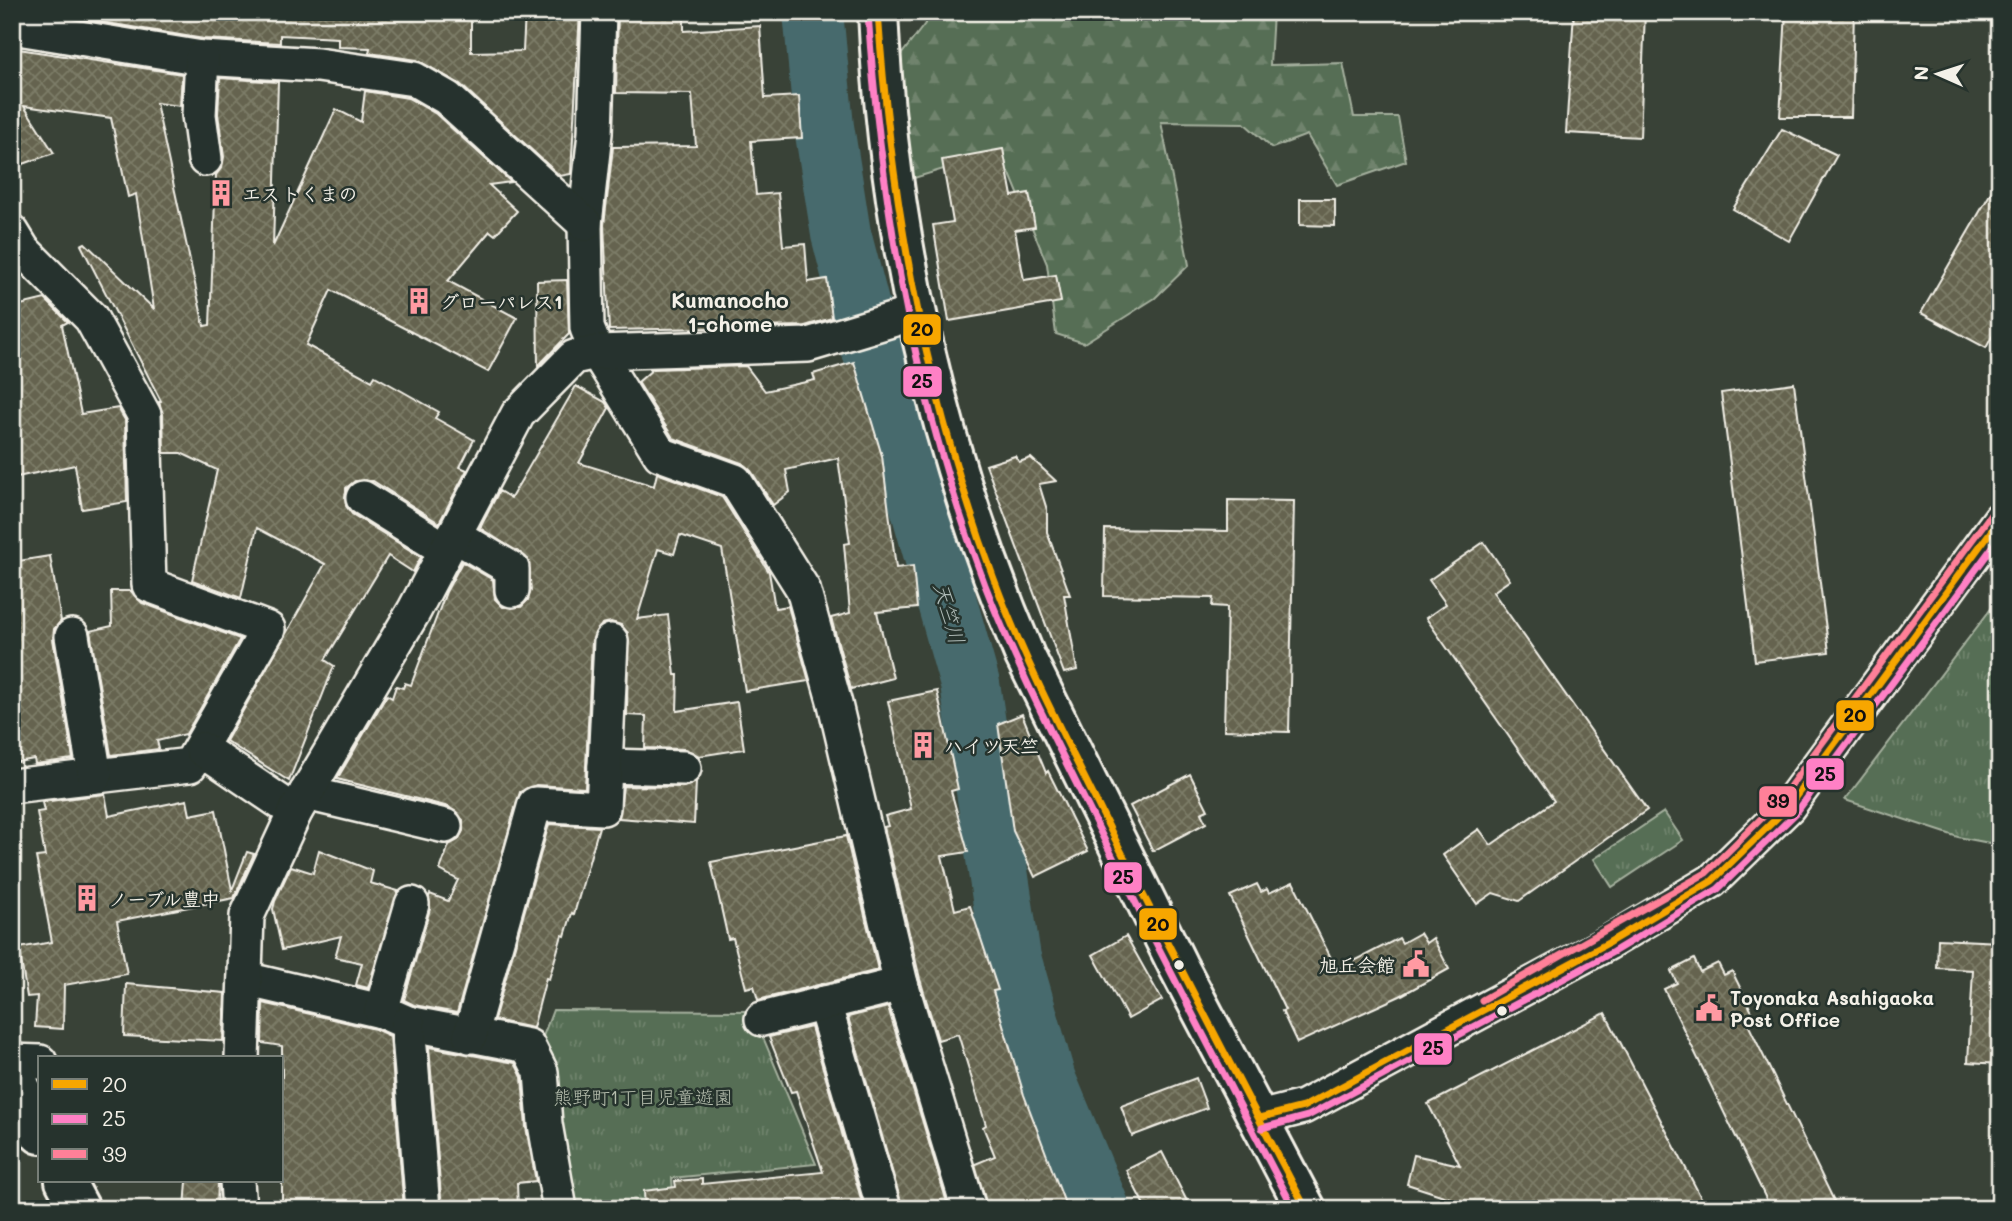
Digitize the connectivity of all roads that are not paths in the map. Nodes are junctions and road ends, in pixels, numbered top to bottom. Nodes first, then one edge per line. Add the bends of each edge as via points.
1 (599, 12) edge
2 (878, 12) edge
3 (12, 27) edge
4 (202, 58) junction
5 (205, 159) dead end
6 (585, 224) junction
7 (12, 232) edge
8 (903, 316) junction
9 (597, 352) junction
10 (363, 498) dead end
11 (2000, 519) edge
12 (450, 542) junction
13 (512, 590) dead end
14 (72, 636) dead end
15 (611, 641) dead end
16 (202, 749) junction
17 (605, 766) junction
18 (684, 768) dead end
19 (95, 776) junction
20 (12, 786) edge
21 (300, 803) junction
22 (445, 826) dead end
23 (412, 904) dead end
24 (245, 979) junction
25 (901, 985) junction
26 (824, 1003) junction
27 (395, 1017) junction
28 (762, 1018) dead end
29 (470, 1036) junction
30 (242, 1056) edge
31 (12, 1061) edge
32 (38, 1062) edge
33 (12, 1067) edge
34 (1259, 1118) junction
35 (28, 1125) edge
36 (66, 1182) edge
37 (237, 1182) edge
38 (80, 1209) edge
39 (239, 1209) edge
40 (423, 1209) edge
41 (560, 1209) edge
42 (884, 1209) edge
43 (969, 1209) edge
44 (1306, 1209) edge

1 - 6 street via 595,133
2 - 8 main road
3 - 4 street
4 - 5 street via 199,115
4 - 6 street via 318,65 414,79 447,98
6 - 9 street via 587,328
7 - 16 street via 23,250 90,318 144,415 149,585 268,629
8 - 9 street via 808,345
8 - 34 main road via 1015,633 1178,966
9 - 12 street via 574,358 518,414
9 - 25 street via 660,454 735,481 803,589
10 - 12 street
11 - 34 street via 1788,807 1712,881 1608,943 1303,1107
12 - 13 street via 512,569
12 - 21 street
14 - 19 street
15 - 17 street
16 - 19 street via 190,765
16 - 21 street
17 - 18 street
17 - 29 street via 603,808 536,804
19 - 20 street
21 - 22 street
21 - 24 street via 247,916
23 - 27 street
24 - 27 street
24 - 30 street
25 - 26 street
25 - 43 street
26 - 28 street
26 - 42 street
27 - 29 street
27 - 40 street
29 - 41 street via 528,1046 541,1072
31 - 32 street
33 - 35 main road
34 - 44 main road
36 - 38 main road
37 - 39 street

